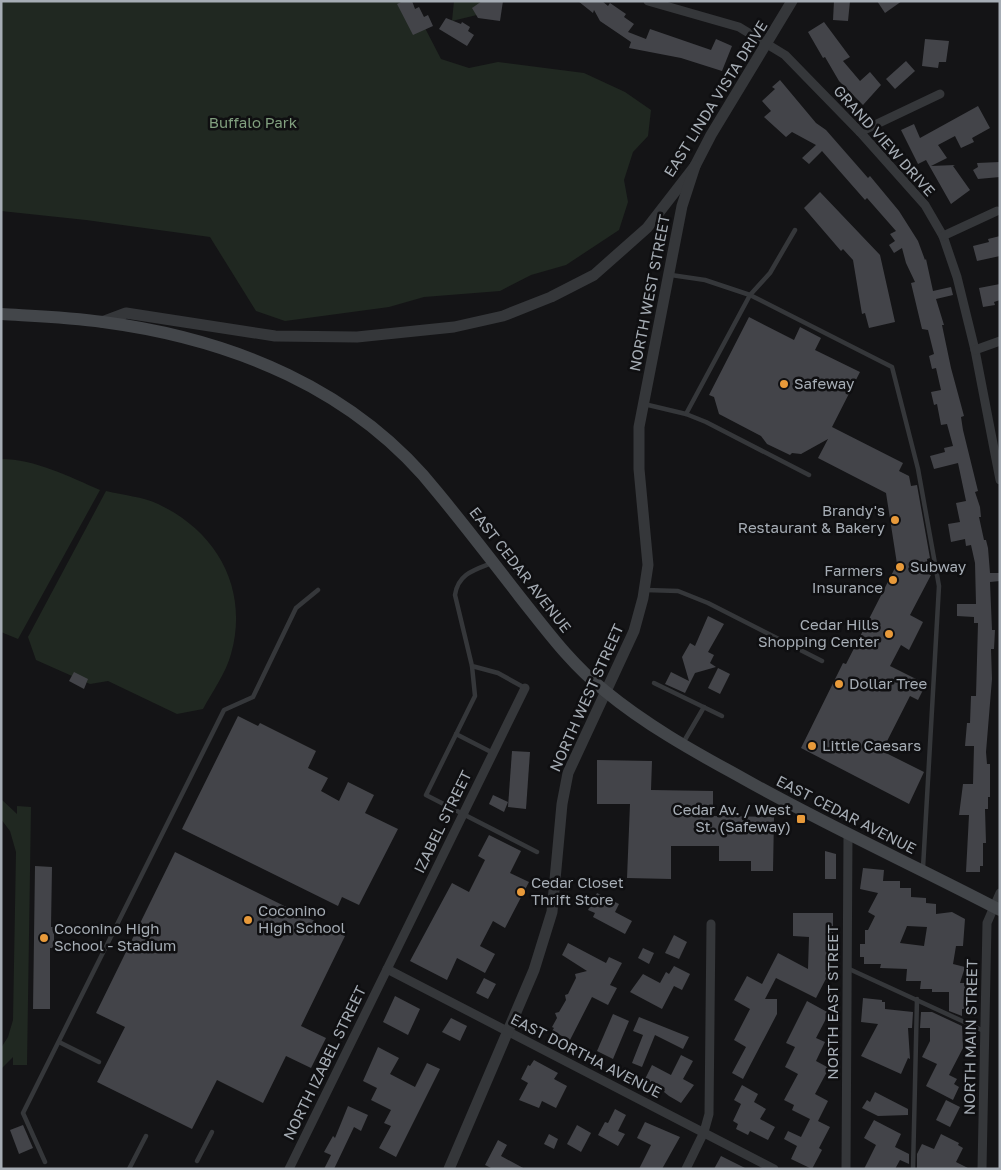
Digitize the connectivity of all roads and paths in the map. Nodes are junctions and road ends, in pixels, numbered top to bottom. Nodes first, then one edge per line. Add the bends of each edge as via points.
1 (648, 1) edge
2 (792, 1) edge
3 (768, 44) junction
4 (940, 94) dead end
5 (860, 132) junction
6 (695, 166) junction
7 (997, 211) dead end
8 (795, 230) dead end
9 (943, 236) junction
10 (668, 275) junction
11 (750, 295) junction
12 (1, 314) edge
13 (102, 322) junction
14 (1000, 341) edge
15 (975, 350) junction
16 (643, 404) junction
17 (686, 414) junction
18 (809, 475) dead end
19 (1000, 480) edge
20 (493, 562) junction
21 (318, 590) dead end
22 (644, 590) junction
23 (822, 661) dead end
24 (472, 666) junction
25 (654, 683) dead end
26 (525, 688) joint
27 (606, 692) junction
28 (704, 707) junction
29 (722, 716) dead end
30 (456, 734) junction
31 (682, 744) junction
32 (493, 753) junction
33 (463, 814) junction
34 (848, 835) junction
35 (537, 852) dead end
36 (922, 872) junction
37 (1000, 894) edge
38 (997, 908) edge
39 (711, 924) dead end
40 (846, 967) junction
41 (387, 969) junction
42 (917, 998) junction
43 (508, 1031) junction
44 (984, 1031) junction
45 (59, 1042) junction
46 (99, 1062) dead end
47 (212, 1132) dead end
48 (704, 1132) junction
49 (146, 1136) dead end
50 (45, 1162) dead end
51 (197, 1162) dead end
52 (129, 1169) edge
53 (289, 1169) edge
54 (449, 1169) edge
55 (686, 1169) edge
56 (774, 1169) edge
57 (846, 1169) edge
58 (913, 1169) edge
59 (982, 1169) edge

1 - 3 street, GRAND VIEW DRIVE via 739,27
2 - 3 street, EAST LINDA VISTA DRIVE
3 - 5 street, GRAND VIEW DRIVE via 785,55
3 - 6 street, EAST LINDA VISTA DRIVE
4 - 5 street
5 - 9 street, GRAND VIEW DRIVE via 925,205
6 - 10 street, NORTH WEST STREET via 682,206
6 - 13 street, EAST LINDA VISTA DRIVE via 647,228 594,275 503,316 454,327 357,337 310,338 234,331 126,314
7 - 9 street
8 - 11 lane via 770,273
9 - 15 street, GRAND VIEW DRIVE
10 - 11 lane via 705,280
10 - 16 street, NORTH WEST STREET
11 - 17 lane
11 - 36 lane via 892,367 918,469 939,586
12 - 13 main road, EAST CEDAR AVENUE
13 - 20 main road, EAST CEDAR AVENUE via 161,331 222,347 284,372 336,401 381,434 410,462 436,489
14 - 15 street
15 - 19 street, GRAND VIEW DRIVE
16 - 17 lane
16 - 22 street, NORTH WEST STREET via 638,447 648,551
17 - 18 lane
20 - 24 lane via 470,571 456,587
20 - 27 main road, EAST CEDAR AVENUE via 574,664
21 - 45 lane via 296,608 253,697 224,710
22 - 23 lane via 678,591
22 - 27 street, NORTH WEST STREET via 634,631
24 - 26 lane via 498,672
24 - 30 lane via 475,696
25 - 28 lane
26 - 32 street, IZABEL STREET
27 - 31 main road, EAST CEDAR AVENUE
27 - 43 street, NORTH WEST STREET via 568,773 552,912 534,970
28 - 29 lane
28 - 31 lane
30 - 32 lane
30 - 33 lane via 426,795
31 - 34 main road, EAST CEDAR AVENUE
32 - 33 street, IZABEL STREET
33 - 35 lane
33 - 41 street, IZABEL STREET
34 - 36 main road, EAST CEDAR AVENUE
34 - 40 street, NORTH EAST STREET
36 - 38 main road, EAST CEDAR AVENUE
37 - 38 street
38 - 44 street, NORTH MAIN STREET via 987,923
39 - 48 street via 709,1114
40 - 42 lane
40 - 57 street, NORTH EAST STREET
41 - 43 street, EAST DORTHA AVENUE
41 - 53 street, NORTH IZABEL STREET
42 - 44 lane
42 - 58 lane
43 - 48 street, EAST DORTHA AVENUE
43 - 54 street, NORTH WEST STREET
44 - 59 street, NORTH MAIN STREET
45 - 46 lane
45 - 50 lane via 23,1113
47 - 51 lane
48 - 55 street
48 - 56 street, EAST DORTHA AVENUE
49 - 52 lane

